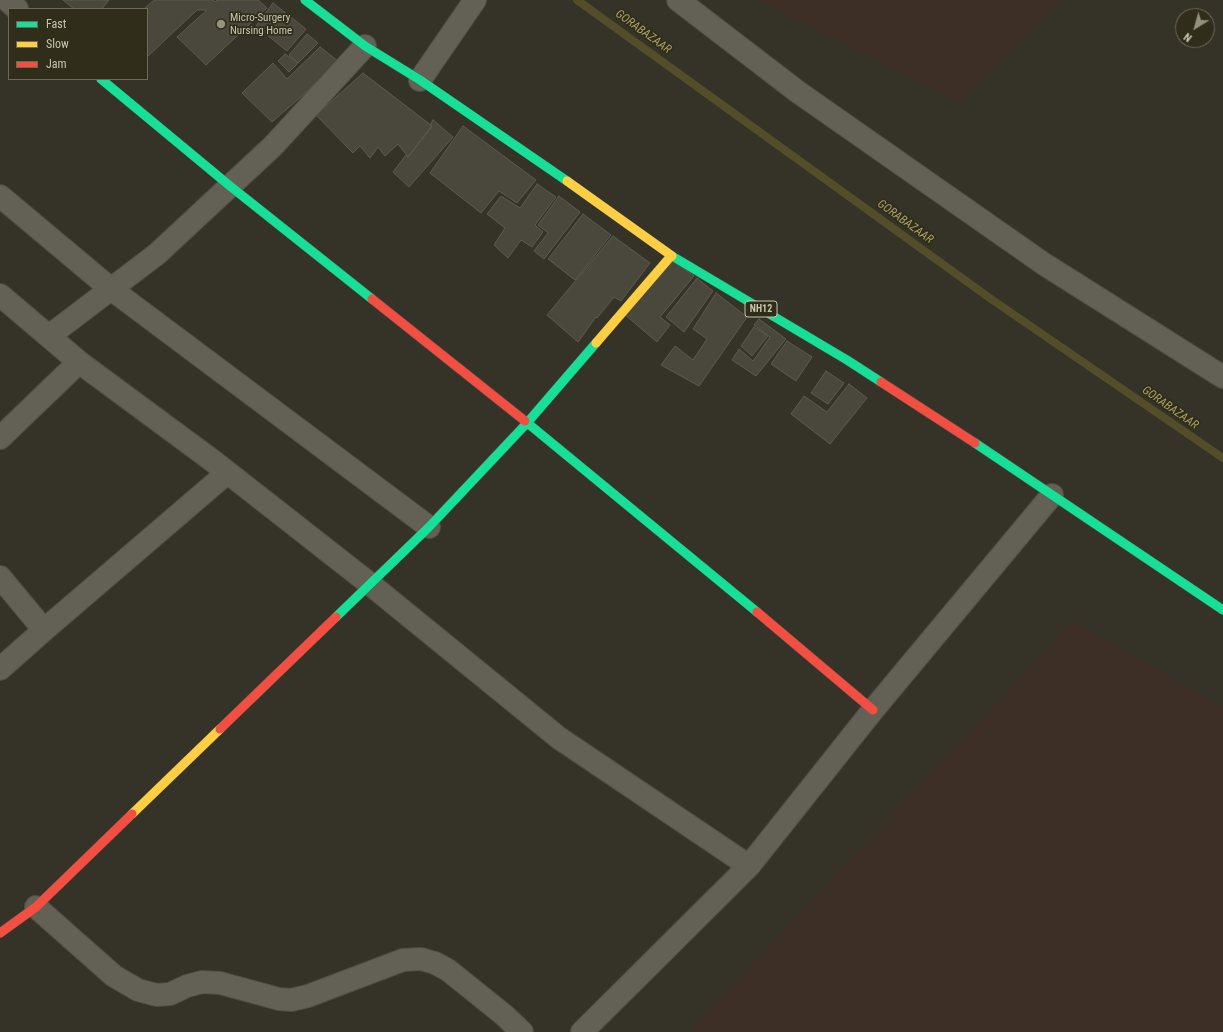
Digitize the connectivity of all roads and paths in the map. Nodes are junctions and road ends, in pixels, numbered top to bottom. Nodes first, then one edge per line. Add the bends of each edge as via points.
1 (7, 0) edge
2 (305, 0) edge
3 (475, 0) edge
4 (678, 0) edge
5 (17, 8) edge
6 (365, 46) junction
7 (102, 80) edge
8 (420, 80) junction
9 (230, 186) junction
10 (0, 196) edge
11 (671, 256) junction
12 (111, 289) junction
13 (0, 294) edge
14 (49, 336) junction
15 (79, 362) junction
16 (1223, 377) edge
17 (527, 423) junction
18 (0, 438) edge
19 (227, 473) junction
20 (1052, 495) junction
21 (429, 527) junction
22 (0, 577) edge
23 (370, 584) junction
24 (1223, 610) edge
25 (44, 630) junction
26 (0, 669) edge
27 (873, 710) junction
28 (750, 866) junction
29 (36, 907) junction
30 (0, 933) edge
31 (522, 1032) edge
32 (582, 1032) edge

1 - 5 street
2 - 6 street, NH12
3 - 8 street
4 - 16 street via 798,92 1044,264
6 - 8 street, NH12
6 - 9 street via 273,146
7 - 9 street
8 - 11 street, NH12 via 555,172
9 - 12 street via 157,254
9 - 17 street
10 - 12 street
11 - 17 street
11 - 20 street, NH12 via 847,360
12 - 14 street
12 - 21 street
13 - 14 street
14 - 15 street
15 - 18 street
15 - 19 street
17 - 21 street
17 - 27 street
19 - 23 street
19 - 25 street
20 - 24 street, NH12
20 - 27 street
21 - 23 street
22 - 25 street
23 - 28 street via 559,738
23 - 29 street
25 - 26 street
27 - 28 street
28 - 32 street
29 - 30 street
29 - 31 street via 114,976 138,990 157,995 170,994 202,982 220,983 291,1000 404,960 421,959 448,970

